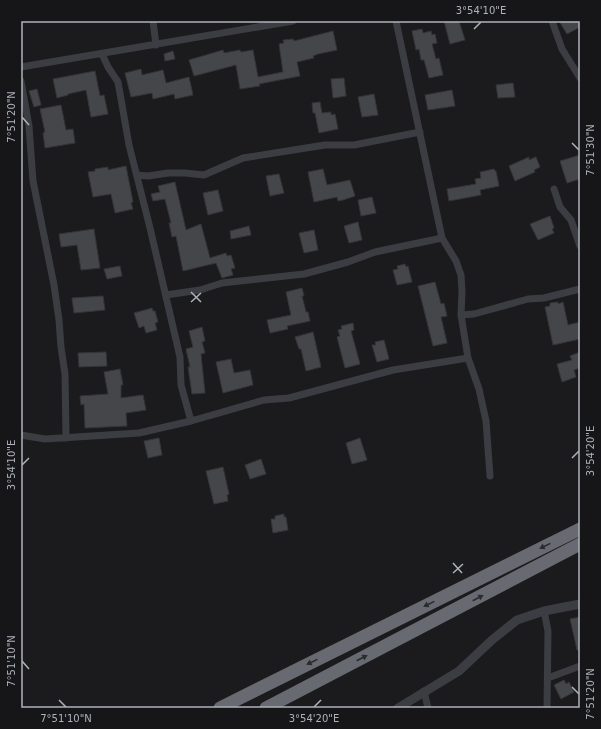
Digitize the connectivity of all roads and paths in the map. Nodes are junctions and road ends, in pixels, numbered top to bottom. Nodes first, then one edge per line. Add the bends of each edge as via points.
1 (153, 21) edge
2 (293, 21) edge
3 (396, 21) edge
4 (552, 21) edge
5 (156, 45) junction
6 (102, 54) junction
7 (21, 67) edge
8 (580, 78) edge
9 (21, 81) edge
10 (420, 132) junction
11 (137, 175) junction
12 (554, 189) dead end
13 (442, 238) junction
14 (580, 246) edge
15 (580, 289) edge
16 (166, 295) junction
17 (461, 315) junction
18 (468, 358) junction
19 (191, 421) junction
20 (21, 435) edge
21 (66, 438) junction
22 (490, 476) dead end
23 (580, 528) edge
24 (580, 544) edge
25 (580, 604) edge
26 (544, 611) junction
27 (580, 666) edge
28 (548, 678) junction
29 (424, 692) junction
30 (220, 708) edge
31 (266, 708) edge
32 (398, 708) edge
33 (428, 708) edge
34 (547, 708) edge

1 - 5 street
2 - 5 street
3 - 10 street
4 - 8 street via 562,49
5 - 6 street
6 - 7 street
6 - 11 street via 118,82
9 - 21 street via 29,126 33,181 59,320 65,374
10 - 11 street via 354,145 325,146 243,158 204,175
10 - 13 street
11 - 16 street
12 - 14 street via 560,208 571,220
13 - 16 street via 375,252 304,274 222,283 200,290
13 - 17 street via 461,275
15 - 17 street
16 - 19 street via 180,357 181,385
17 - 18 street
18 - 19 street via 394,370 289,398 264,400
18 - 22 street via 479,389 486,421
19 - 21 street via 139,433
20 - 21 street via 45,439
23 -> 30 highway
31 -> 24 highway
25 - 26 street
26 - 28 street via 548,631
26 - 29 street via 517,620 459,671
27 - 28 street
28 - 34 street
29 - 32 street
29 - 33 street

